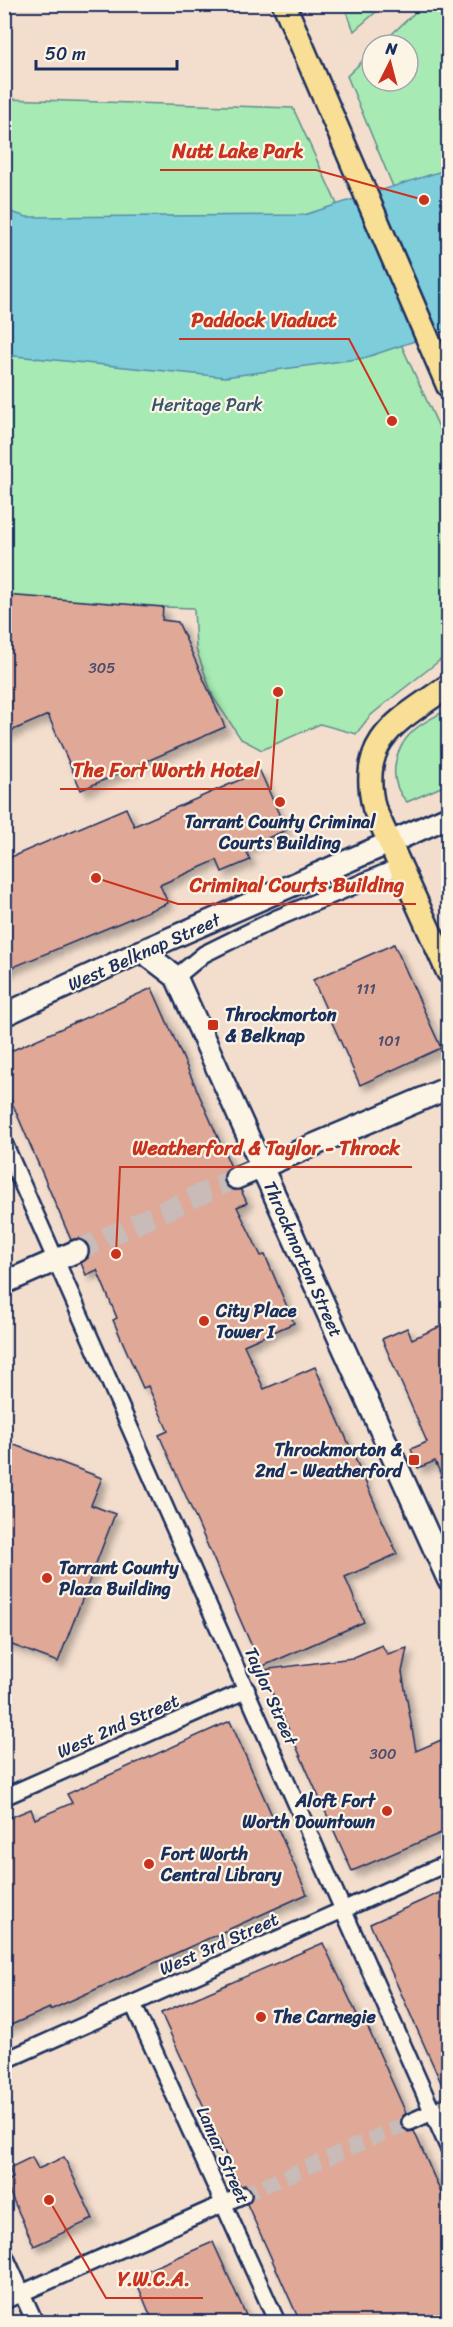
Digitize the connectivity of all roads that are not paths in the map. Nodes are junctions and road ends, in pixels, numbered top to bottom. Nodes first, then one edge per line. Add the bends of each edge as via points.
1 (284, 4) edge
2 (448, 386) edge
3 (448, 686) edge
4 (448, 818) edge
5 (390, 842) junction
6 (401, 866) junction
7 (142, 951) junction
8 (448, 972) edge
9 (176, 977) junction
10 (4, 1016) edge
11 (448, 1088) edge
12 (4, 1143) edge
13 (261, 1167) junction
14 (236, 1178) tunnel mouth
15 (67, 1256) junction
16 (4, 1283) edge
17 (448, 1579) edge
18 (247, 1690) junction
19 (4, 1797) edge
20 (448, 1863) edge
21 (344, 1910) junction
22 (133, 2004) junction
23 (4, 2061) edge
24 (448, 2105) edge
25 (433, 2112) junction
26 (410, 2122) tunnel mouth
27 (448, 2147) edge
28 (243, 2195) tunnel mouth
29 (223, 2203) junction
30 (4, 2254) edge
31 (21, 2293) junction
32 (4, 2301) edge
33 (35, 2322) edge
34 (277, 2322) edge

1 - 2 main road
3 - 5 main road via 389,730 373,754 370,794
4 - 5 main road, West Belknap Street
5 - 6 main road
5 - 7 main road, West Belknap Street
6 - 8 main road
6 - 9 street via 204,954
7 - 9 main road, Throckmorton Street
7 - 10 main road, West Belknap Street
9 - 13 main road, Throckmorton Street
11 - 13 main road
12 - 15 street, Taylor Street
13 - 14 main road
13 - 17 main road, Throckmorton Street
15 - 16 main road
15 - 18 street, Taylor Street
18 - 19 street, West 2nd Street
18 - 21 street, Taylor Street
20 - 21 street, West 3rd Street
21 - 22 street, West 3rd Street
21 - 25 street, Taylor Street
22 - 23 street, West 3rd Street
22 - 29 street, Lamar Street
24 - 25 street
25 - 26 street
25 - 27 street, Taylor Street
28 - 29 street
29 - 31 street
29 - 34 street, Lamar Street
30 - 31 street
31 - 32 street
31 - 33 street

